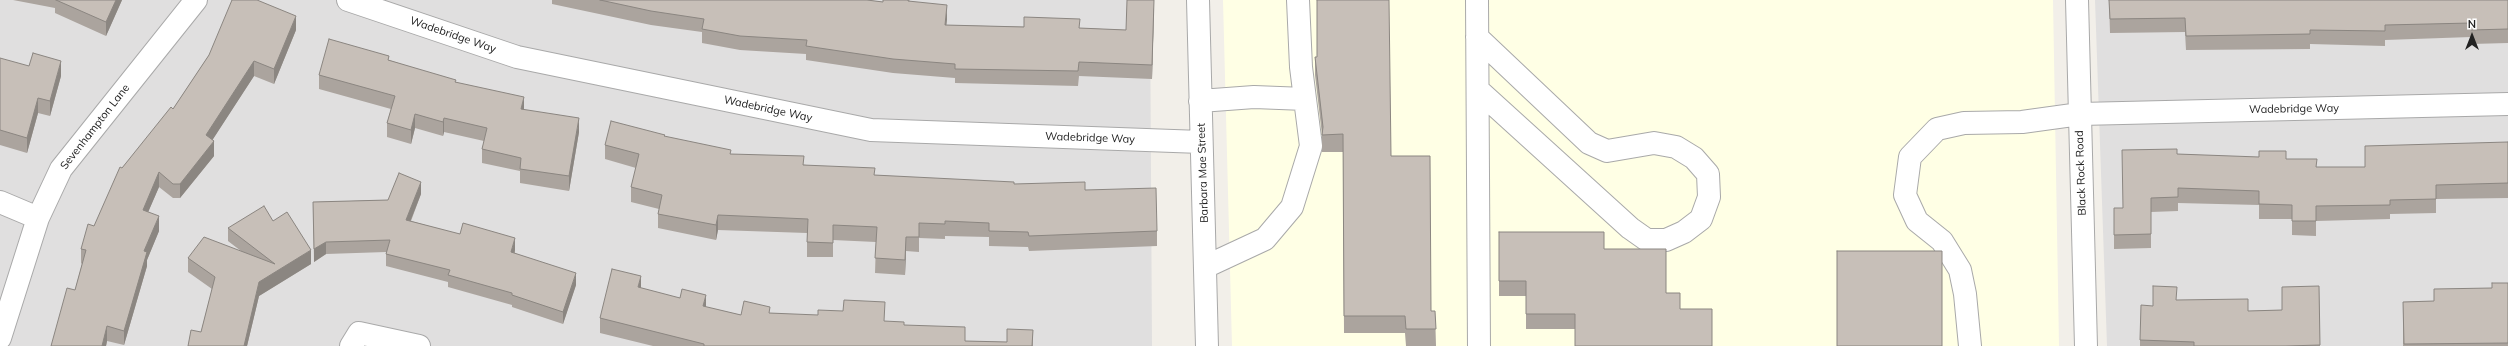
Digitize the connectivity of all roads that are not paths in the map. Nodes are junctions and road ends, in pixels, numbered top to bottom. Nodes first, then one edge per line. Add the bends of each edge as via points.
1 (196, 0) edge
2 (348, 0) edge
3 (1198, 0) edge
4 (1298, 0) edge
5 (1476, 0) edge
6 (2077, 0) edge
7 (1477, 37) junction
8 (1478, 90) junction
9 (1305, 99) junction
10 (1200, 101) junction
11 (2508, 104) edge
12 (2080, 114) junction
13 (1201, 142) junction
14 (0, 202) edge
15 (38, 218) junction
16 (1207, 266) junction
17 (0, 338) edge
18 (355, 339) edge
19 (419, 346) edge
20 (1208, 346) edge
21 (1479, 346) edge
22 (1970, 346) edge
23 (2086, 346) edge

1 - 15 street, Sevenhampton Lane via 61,169
2 - 13 street, Wadebridge Way via 517,57 871,130
3 - 10 street, Barbara Mae Street
4 - 9 street
5 - 7 street
6 - 12 street, Black Rock Road
7 - 8 street
7 - 8 street via 1589,143 1607,151 1654,143 1676,147 1694,158 1708,174 1709,197 1701,219 1684,232 1666,240 1647,240 1630,228
8 - 21 street
9 - 10 street via 1254,97
9 - 16 street via 1311,146 1292,207 1264,238
10 - 13 street, Barbara Mae Street
11 - 12 street, Wadebridge Way
12 - 22 street, Wadebridge Way via 2022,122 1964,123 1937,129 1910,157 1905,195 1917,221 1942,241 1960,270
12 - 23 street, Black Rock Road
13 - 16 street, Barbara Mae Street
14 - 15 street
15 - 17 street, Sevenhampton Lane
16 - 20 street, Barbara Mae Street
18 - 19 street

